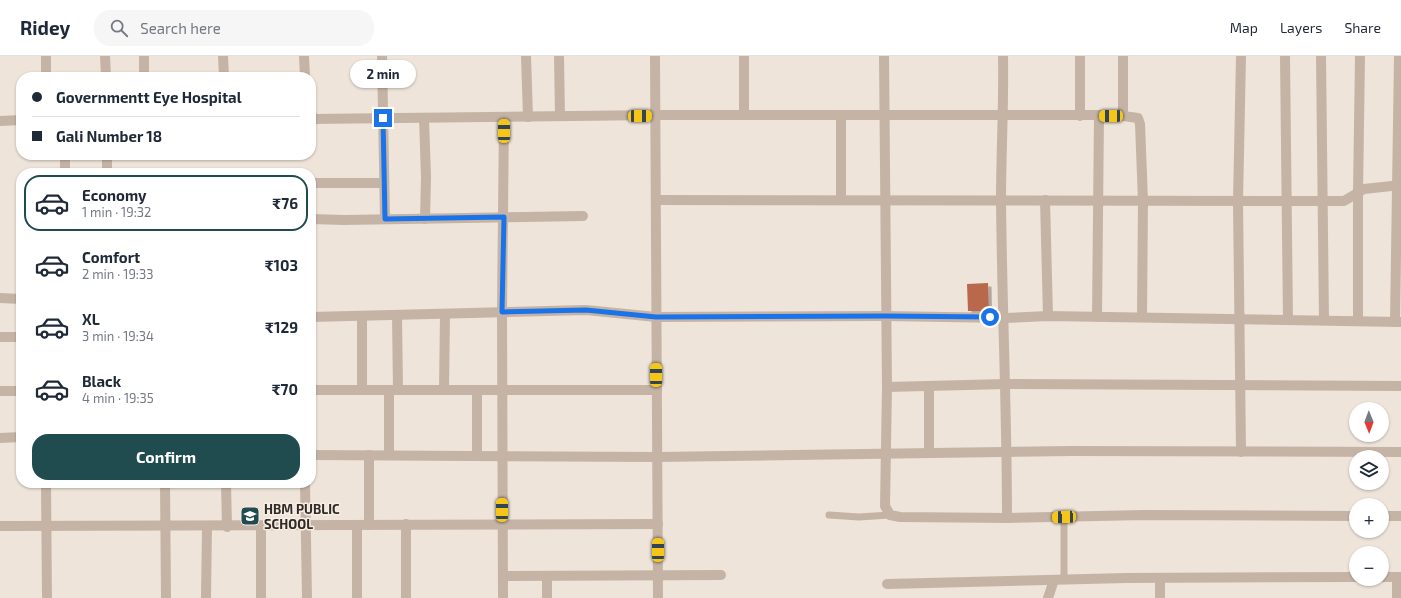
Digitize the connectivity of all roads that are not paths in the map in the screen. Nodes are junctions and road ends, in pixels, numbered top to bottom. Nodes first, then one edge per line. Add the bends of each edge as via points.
1 (46, 56) edge
2 (105, 56) edge
3 (144, 56) edge
4 (223, 56) edge
5 (304, 56) edge
6 (382, 56) edge
7 (526, 56) edge
8 (559, 56) edge
9 (656, 56) edge
10 (744, 56) edge
11 (884, 56) edge
12 (1003, 56) edge
13 (1080, 56) edge
14 (1123, 56) edge
15 (1241, 56) edge
16 (1285, 56) edge
17 (1321, 56) edge
18 (1360, 56) edge
19 (1398, 56) edge
20 (46, 72) edge
21 (106, 72) edge
22 (144, 72) edge
23 (224, 72) edge
24 (305, 72) edge
25 (656, 115) junction
26 (744, 115) junction
27 (841, 115) junction
28 (884, 115) junction
29 (1099, 115) junction
30 (528, 116) junction
31 (560, 116) junction
32 (1004, 116) junction
33 (1080, 116) junction
34 (1123, 116) junction
35 (504, 117) junction
36 (383, 118) junction
37 (424, 118) junction
38 (316, 119) edge
39 (16, 120) edge
40 (0, 121) edge
41 (316, 183) edge
42 (384, 183) junction
43 (1399, 185) edge
44 (1358, 194) junction
45 (656, 200) junction
46 (841, 200) junction
47 (885, 200) junction
48 (1001, 200) junction
49 (1045, 200) junction
50 (1097, 200) junction
51 (1286, 200) junction
52 (1323, 200) junction
53 (1143, 201) junction
54 (1238, 201) junction
55 (583, 216) dead end
56 (504, 217) junction
57 (425, 218) junction
58 (316, 219) edge
59 (385, 219) junction
60 (0, 298) edge
61 (16, 298) edge
62 (502, 312) junction
63 (445, 314) junction
64 (362, 316) junction
65 (397, 316) junction
66 (885, 316) junction
67 (1048, 316) junction
68 (316, 317) edge
69 (656, 317) junction
70 (1097, 317) junction
71 (1005, 318) junction
72 (1142, 318) junction
73 (1239, 319) junction
74 (1288, 320) junction
75 (1324, 320) junction
76 (1358, 321) junction
77 (1398, 322) edge
78 (0, 337) edge
79 (16, 337) edge
80 (1006, 384) junction
81 (1240, 384) junction
82 (929, 386) junction
83 (1401, 386) edge
84 (887, 387) junction
85 (316, 390) edge
86 (362, 390) junction
87 (393, 390) junction
88 (444, 390) junction
89 (477, 390) junction
90 (503, 390) junction
91 (657, 390) junction
92 (0, 391) edge
93 (16, 391) edge
94 (16, 437) edge
95 (0, 438) edge
96 (1007, 452) junction
97 (1241, 452) junction
98 (1401, 452) edge
99 (930, 453) junction
100 (885, 454) junction
101 (316, 455) edge
102 (369, 455) junction
103 (390, 456) junction
104 (477, 456) junction
105 (502, 456) junction
106 (657, 457) junction
107 (46, 488) edge
108 (165, 488) edge
109 (226, 488) edge
110 (305, 488) edge
111 (829, 515) dead end
112 (890, 515) junction
113 (1349, 516) edge
114 (1389, 516) edge
115 (1401, 516) edge
116 (1064, 517) junction
117 (1007, 518) junction
118 (502, 523) junction
119 (406, 524) junction
120 (658, 524) junction
121 (357, 525) junction
122 (369, 525) junction
123 (0, 526) edge
124 (261, 526) junction
125 (307, 526) junction
126 (47, 527) junction
127 (166, 527) junction
128 (207, 527) junction
129 (227, 527) junction
130 (658, 575) junction
131 (721, 575) dead end
132 (503, 576) junction
133 (547, 576) junction
134 (1399, 577) edge
135 (1160, 578) junction
136 (1349, 578) edge
137 (1064, 579) junction
138 (1054, 580) junction
139 (887, 584) dead end
140 (47, 598) edge
141 (166, 598) edge
142 (206, 598) edge
143 (261, 598) edge
144 (307, 598) edge
145 (357, 598) edge
146 (406, 598) edge
147 (503, 598) edge
148 (548, 598) edge
149 (658, 598) edge
150 (1048, 598) edge
151 (1160, 598) edge
152 (1397, 598) edge

1 - 20 street
2 - 21 street
3 - 22 street
4 - 23 street
5 - 24 street
6 - 36 street
7 - 30 street
8 - 31 street
9 - 25 street
10 - 26 street
11 - 28 street
12 - 32 street
13 - 33 street
14 - 34 street
15 - 54 street
16 - 51 street
17 - 52 street
18 - 44 street
19 - 43 street
25 - 26 street
25 - 31 street
25 - 45 street
26 - 27 street
27 - 28 street
27 - 46 street
28 - 32 street
28 - 47 street
29 - 33 street
29 - 34 street
29 - 50 street
30 - 31 street
30 - 35 street
32 - 33 street
32 - 48 street
34 - 53 street via 1138,118 1140,124
35 - 37 street
35 - 56 street
36 - 37 street
36 - 38 street
36 - 42 street
37 - 57 street
39 - 40 street
41 - 42 street
42 - 59 street
43 - 44 street via 1364,189
43 - 77 street
44 - 52 street via 1344,201
44 - 76 street
45 - 46 street
45 - 69 street
46 - 47 street
47 - 48 street
47 - 66 street
48 - 49 street
48 - 71 street
49 - 50 street
49 - 67 street
50 - 53 street
50 - 70 street
51 - 52 street
51 - 54 street
51 - 74 street
52 - 75 street
53 - 54 street
53 - 72 street
54 - 73 street
55 - 56 street
56 - 57 street
56 - 62 street
57 - 59 street
58 - 59 street
60 - 61 street
62 - 63 street
62 - 69 street via 586,310
62 - 90 street
63 - 65 street
63 - 88 street
64 - 65 street
64 - 68 street
64 - 86 street
65 - 87 street
66 - 69 street
66 - 71 street
66 - 84 street
67 - 70 street
67 - 71 street
69 - 91 street
70 - 72 street
71 - 80 street
72 - 73 street
73 - 74 street
73 - 81 street
74 - 75 street
75 - 76 street
76 - 77 street
78 - 79 street
80 - 81 street
80 - 82 street
80 - 96 street
81 - 83 street
81 - 97 street
82 - 84 street
82 - 99 street
84 - 100 street
85 - 86 street
86 - 87 street
87 - 88 street
87 - 103 street
88 - 89 street
89 - 90 street
89 - 104 street
90 - 91 street
90 - 105 street
91 - 106 street
92 - 93 street
94 - 95 street
96 - 97 street
96 - 99 street
96 - 117 street
97 - 98 street
99 - 100 street
100 - 106 street
100 - 112 street via 885,506
101 - 102 street
102 - 103 street
102 - 122 street
103 - 104 street
104 - 105 street
105 - 106 street
105 - 118 street
106 - 120 street
107 - 126 street
108 - 127 street
109 - 129 street
110 - 125 street
111 - 112 lane
112 - 117 street
113 - 116 street via 1144,514
114 - 115 street
116 - 117 street
116 - 137 lane
118 - 119 street
118 - 120 street
118 - 132 street
119 - 122 street
119 - 146 street
120 - 130 street
121 - 122 street
121 - 125 street
121 - 145 street
123 - 126 street
124 - 125 street
124 - 129 street
124 - 143 street
125 - 144 street
126 - 127 street
126 - 140 street
127 - 128 street
127 - 141 street
128 - 129 street
128 - 142 street
130 - 131 street
130 - 133 street
130 - 149 street
132 - 133 street
132 - 147 street
133 - 148 street
134 - 152 street
135 - 136 street
135 - 137 street
135 - 151 street
137 - 138 street
138 - 139 street
138 - 150 street

